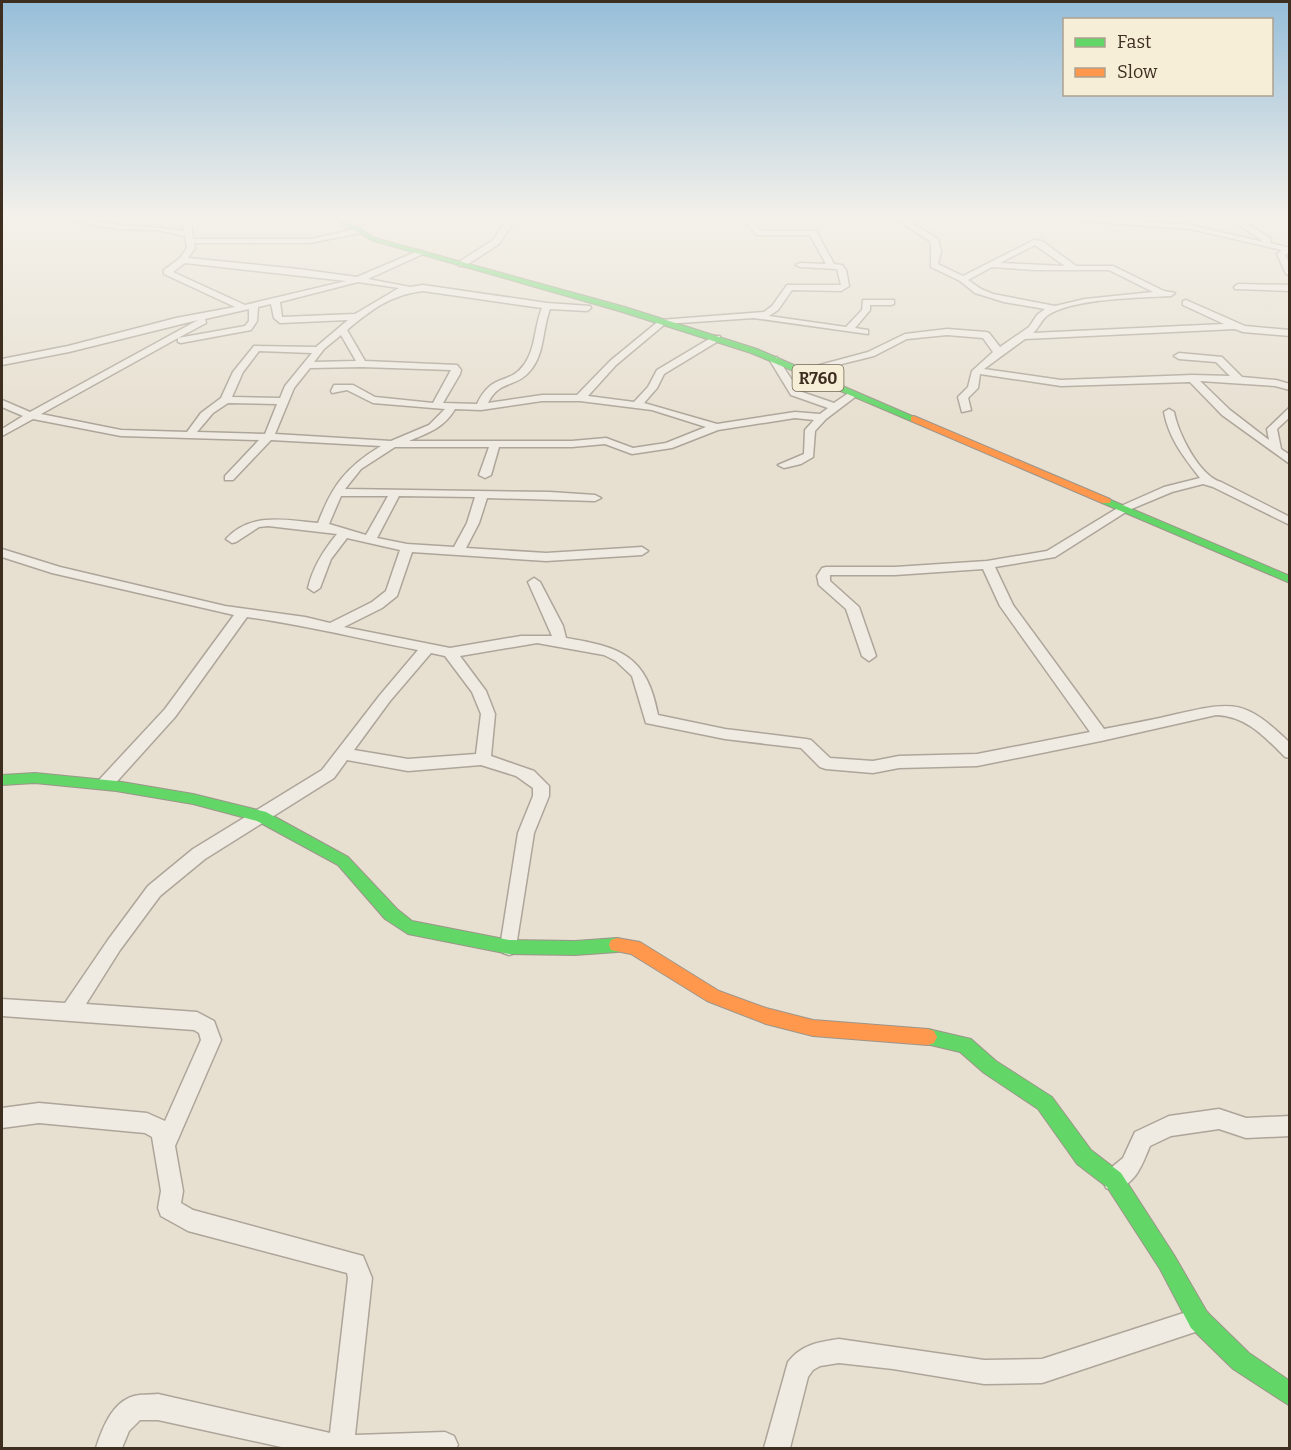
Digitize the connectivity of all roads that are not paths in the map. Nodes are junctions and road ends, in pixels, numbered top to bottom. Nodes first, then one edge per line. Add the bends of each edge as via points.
1 (194, 284) edge
2 (345, 284) edge
3 (380, 284) edge
4 (530, 284) edge
5 (843, 284) edge
6 (965, 284) edge
7 (1146, 284) edge
8 (1238, 287) dead end
9 (418, 288) junction
10 (1290, 288) edge
11 (275, 301) junction
12 (891, 302) dead end
13 (1185, 303) dead end
14 (547, 306) junction
15 (249, 307) junction
16 (587, 308) dead end
17 (1054, 308) junction
18 (212, 315) junction
19 (359, 316) junction
20 (754, 316) junction
21 (663, 322) junction
22 (1236, 327) junction
23 (342, 330) junction
24 (848, 330) junction
25 (865, 332) dead end
26 (1290, 333) edge
27 (1025, 336) junction
28 (717, 338) junction
29 (157, 347) junction
30 (319, 350) junction
31 (999, 353) junction
32 (1179, 356) dead end
33 (774, 359) junction
34 (2, 362) edge
35 (362, 364) junction
36 (307, 365) junction
37 (977, 371) junction
38 (804, 372) junction
39 (1192, 378) junction
40 (1239, 380) junction
41 (1289, 387) edge
42 (336, 391) dead end
43 (854, 394) junction
44 (580, 398) junction
45 (226, 400) junction
46 (284, 401) junction
47 (2, 403) edge
48 (637, 405) junction
49 (436, 406) junction
50 (451, 407) junction
51 (481, 407) junction
52 (835, 407) junction
53 (966, 410) dead end
54 (1169, 412) dead end
55 (1289, 412) edge
56 (33, 416) junction
57 (822, 417) junction
58 (716, 427) junction
59 (2, 433) edge
60 (189, 436) junction
61 (269, 436) junction
62 (392, 444) junction
63 (495, 444) junction
64 (1276, 450) junction
65 (1290, 461) edge
66 (784, 465) dead end
67 (485, 475) dead end
68 (229, 478) dead end
69 (1208, 481) junction
70 (336, 492) junction
71 (395, 493) junction
72 (482, 495) junction
73 (595, 498) dead end
74 (1125, 508) junction
75 (1290, 522) edge
76 (322, 527) junction
77 (344, 533) junction
78 (232, 539) dead end
79 (369, 540) junction
80 (407, 548) junction
81 (642, 551) dead end
82 (2, 553) edge
83 (457, 553) junction
84 (987, 565) junction
85 (1290, 580) edge
86 (534, 582) dead end
87 (314, 588) dead end
88 (243, 613) junction
89 (331, 628) junction
90 (560, 641) junction
91 (426, 650) junction
92 (450, 652) junction
93 (869, 656) dead end
94 (1101, 736) junction
95 (1290, 753) edge
96 (344, 754) junction
97 (483, 759) junction
98 (2, 780) edge
99 (105, 784) junction
100 (261, 816) junction
101 (509, 947) junction
102 (2, 1007) edge
103 (70, 1012) junction
104 (2, 1118) edge
105 (1290, 1126) edge
106 (165, 1145) junction
107 (1114, 1180) junction
108 (1199, 1320) junction
109 (1290, 1395) edge
110 (445, 1445) dead end
111 (341, 1448) edge
112 (109, 1449) edge
113 (777, 1449) edge

1 - 15 street
2 - 11 street
3 - 9 street
4 - 21 main road, R760
5 - 20 street via 843,288 790,287 770,312
6 - 17 street via 980,292
7 - 17 street via 1166,293
8 - 10 street
9 - 14 street
9 - 19 street via 399,291
11 - 15 street
11 - 19 street via 278,318 284,320
12 - 24 street via 866,302 866,310
13 - 22 street
14 - 16 street
14 - 51 street via 535,355 527,368 521,376 494,386
15 - 18 street
15 - 29 street via 254,321 248,328
17 - 27 street via 1044,313
18 - 29 street
18 - 34 street
19 - 23 street
20 - 21 street
20 - 24 street
21 - 28 main road, R760
21 - 44 street via 613,363
22 - 26 street
22 - 27 street
23 - 30 street
23 - 35 street
24 - 25 street
27 - 31 street
28 - 33 main road, R760
28 - 48 street via 660,372
29 - 56 street
30 - 36 street
30 - 45 street via 257,348 226,392
31 - 37 street
31 - 38 street via 986,335 946,332 904,337 872,354
32 - 40 street via 1219,359
33 - 38 main road, R760
33 - 52 street via 795,393
35 - 36 street
35 - 49 street via 454,367 455,374
36 - 46 street
37 - 39 street via 1067,383
37 - 53 street via 974,388 963,397
38 - 43 main road, R760
39 - 40 street
39 - 64 street via 1238,425
40 - 41 street
42 - 49 street via 345,386 373,400
43 - 52 street
43 - 74 main road, R760
44 - 48 street
44 - 51 street via 542,398
45 - 46 street
45 - 60 street via 202,417
46 - 61 street
47 - 56 street
48 - 58 street
49 - 50 street
50 - 51 street
50 - 62 street via 437,425
52 - 57 street
54 - 69 street via 1179,446
55 - 64 street via 1272,429
56 - 59 street
56 - 60 street via 121,433
57 - 58 street via 795,415
57 - 66 street via 809,430 809,454
58 - 63 street via 668,446 632,451 606,441
60 - 61 street
61 - 62 street
61 - 68 street
62 - 63 street
62 - 70 street via 354,471
63 - 67 street
64 - 65 street
69 - 74 street via 1168,489
69 - 75 street
70 - 71 street
70 - 76 street
71 - 72 street
71 - 79 street
72 - 73 street
72 - 83 street
74 - 84 street via 1051,554
74 - 85 main road, R760
76 - 77 street
76 - 78 street via 268,522 256,524
77 - 79 street
77 - 87 street via 320,563
79 - 80 street
80 - 83 street
80 - 89 street via 392,593
81 - 83 street via 546,557
82 - 88 street via 56,570
84 - 93 street via 826,571 824,582 852,607
84 - 94 street via 1007,606
86 - 90 street
88 - 89 street
88 - 99 street via 170,713
89 - 91 street
90 - 92 street via 531,639
90 - 94 street via 616,653 631,664 645,687 651,719 725,734 806,744 826,763 873,767 899,762 977,760
91 - 92 street
91 - 96 street
92 - 97 street via 479,691 488,714
94 - 95 street via 1227,708 1241,711 1258,723
96 - 97 street via 408,765
96 - 100 street via 328,774
97 - 101 street via 529,774 541,786 541,796 526,833
98 - 99 main road via 35,778
99 - 100 main road
100 - 101 main road via 343,861 408,927
100 - 103 street via 199,854 154,891
101 - 107 main road via 624,945 713,996 766,1016 813,1028 922,1036 965,1045 990,1067 1045,1103 1084,1157
102 - 103 street
103 - 106 street via 197,1021 207,1027 211,1040
104 - 106 street via 39,1113 147,1124 162,1131
105 - 107 street via 1246,1128 1219,1119 1169,1126 1142,1139 1131,1166
106 - 111 street via 172,1191 169,1208 188,1220 355,1264 360,1278
107 - 108 main road
108 - 109 main road via 1242,1361
108 - 113 street via 1042,1371 984,1372 839,1351 817,1354 804,1361 797,1371
110 - 111 street
111 - 112 street via 158,1407 135,1408 120,1422

